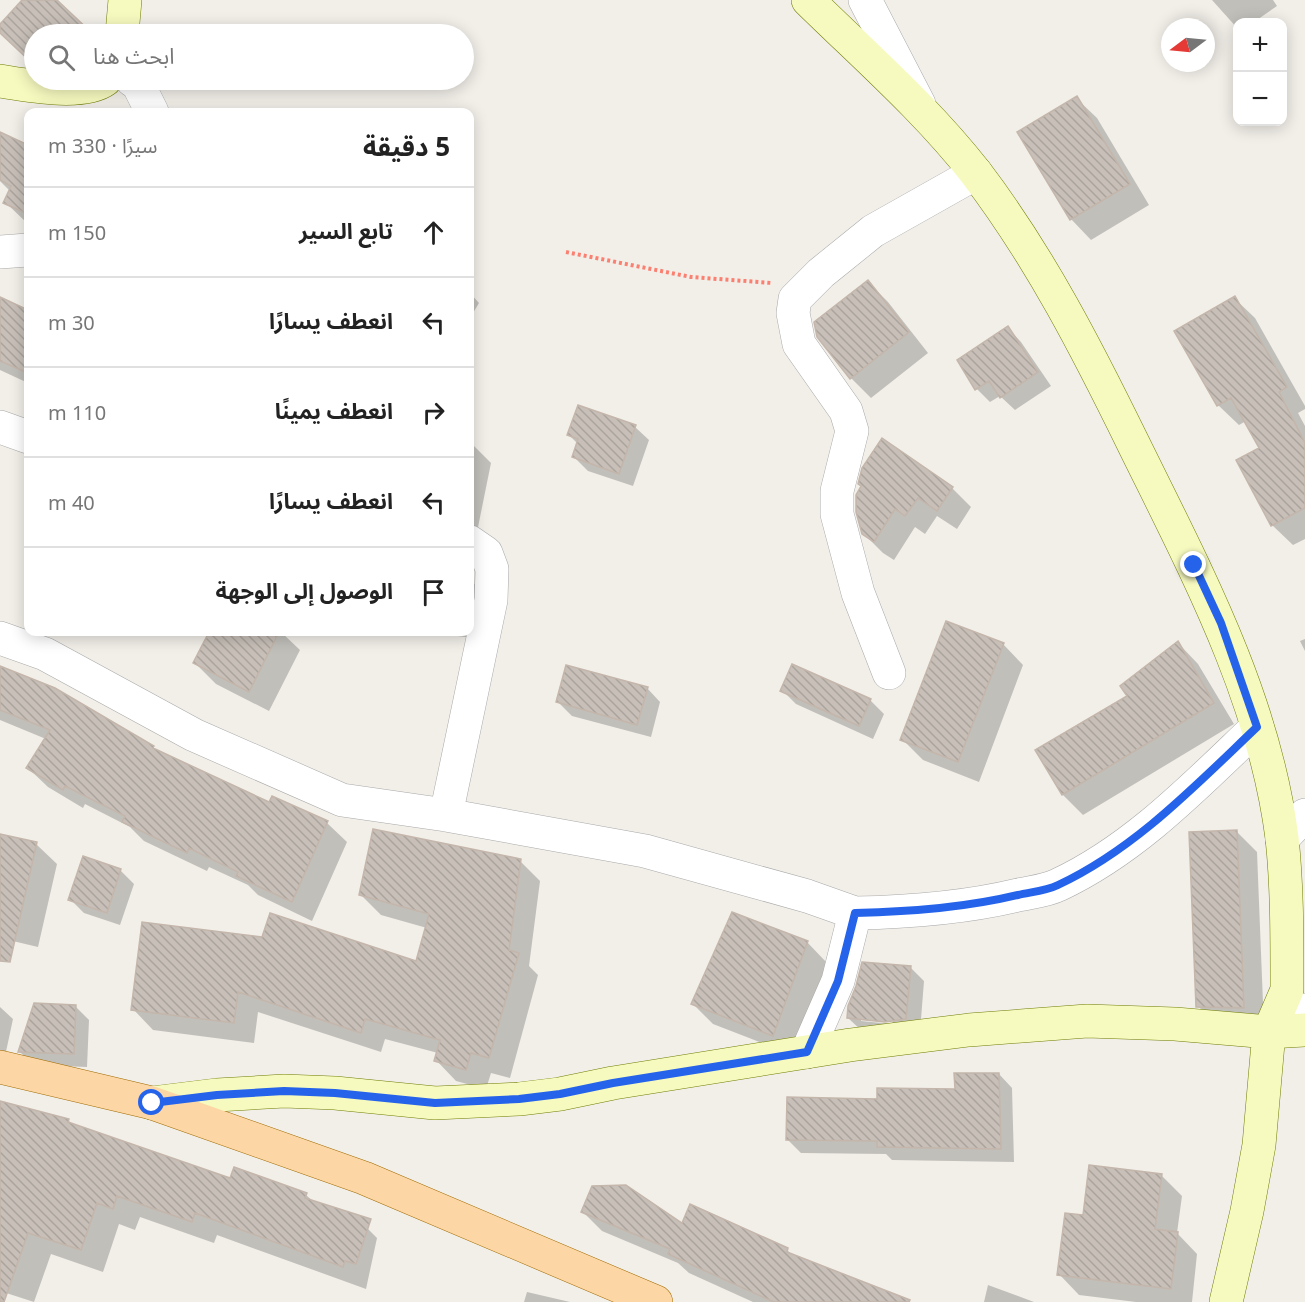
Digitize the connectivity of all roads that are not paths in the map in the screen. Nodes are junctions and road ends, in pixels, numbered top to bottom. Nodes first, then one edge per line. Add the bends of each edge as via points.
1 (125, 0) edge
2 (807, 0) edge
3 (865, 0) edge
4 (123, 24) edge
5 (0, 81) edge
6 (24, 85) edge
7 (141, 90) edge
8 (150, 108) edge
9 (924, 114) junction
10 (976, 173) junction
11 (24, 250) edge
12 (0, 252) edge
13 (0, 427) edge
14 (24, 436) edge
15 (474, 545) edge
16 (0, 638) edge
17 (889, 673) dead end
18 (1257, 727) junction
19 (446, 815) junction
20 (1305, 815) edge
21 (1282, 839) junction
22 (855, 913) junction
23 (1284, 1018) edge
24 (1305, 1030) edge
25 (1305, 1047) edge
26 (807, 1052) junction
27 (0, 1067) edge
28 (152, 1103) junction
29 (622, 1295) edge
30 (656, 1302) edge
31 (1226, 1302) edge

1 - 4 street
2 - 9 street
3 - 9 street
5 - 6 street
7 - 8 street
9 - 10 street
10 - 17 street via 873,231 795,298 799,344 846,411 852,431 838,484 837,514 858,593
10 - 18 street via 1040,266 1090,355 1221,623
11 - 12 street
13 - 14 street
15 - 19 street via 486,553 492,568 491,600
16 - 19 street via 45,654 194,735 342,800
18 - 21 street
18 - 22 street via 1114,854 1056,886 982,904
19 - 22 street via 645,851
20 - 21 street
21 - 23 street via 1287,979
22 - 26 street via 838,981
23 - 24 street
23 - 25 street
23 - 26 street via 1175,1024 1087,1021 969,1030
23 - 31 street
26 - 28 street via 519,1099 435,1103 284,1091
27 - 28 main road
28 - 29 main road via 364,1179
29 - 30 main road

